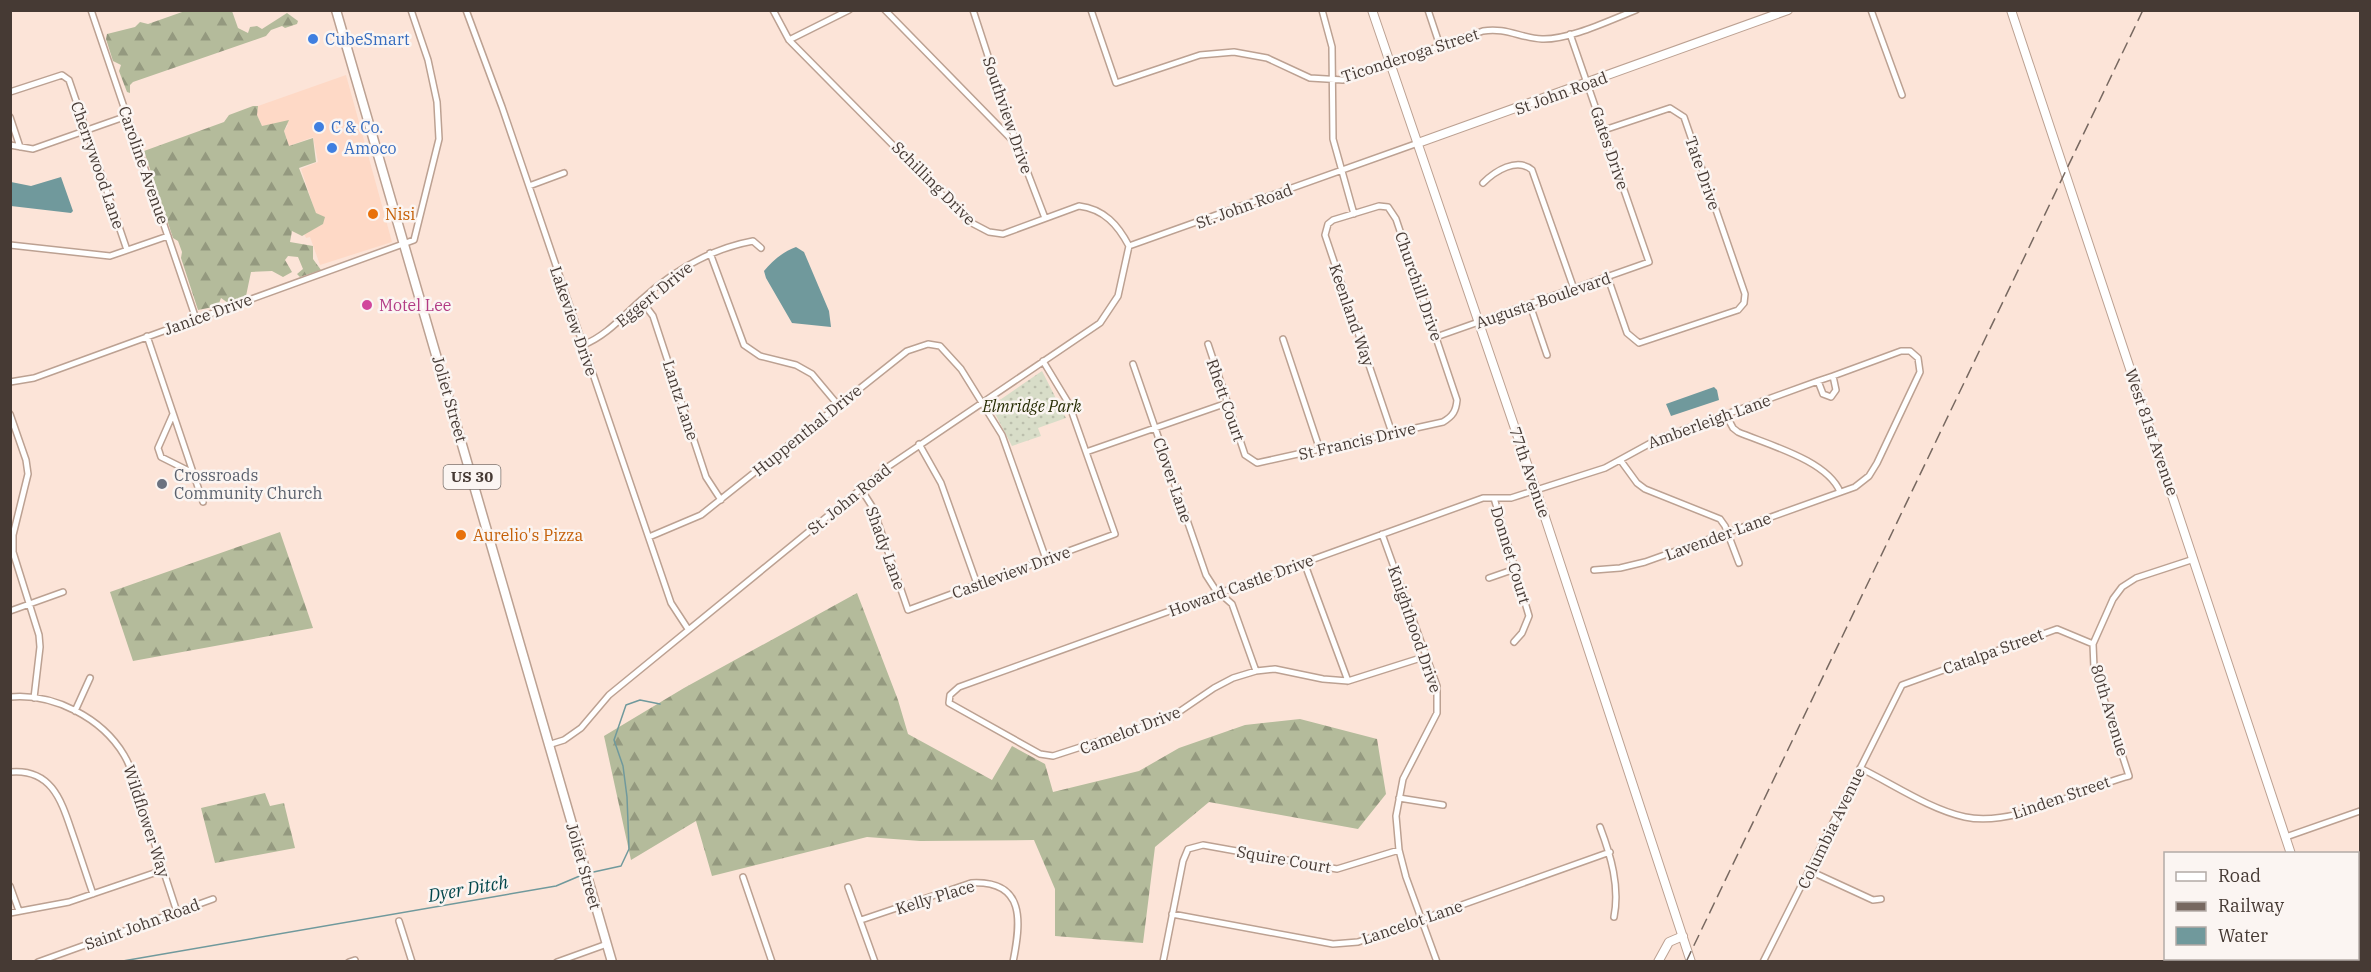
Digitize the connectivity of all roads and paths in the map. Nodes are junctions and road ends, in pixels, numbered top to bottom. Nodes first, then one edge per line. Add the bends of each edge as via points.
1 (92, 10) edge
2 (411, 10) edge
3 (466, 10) edge
4 (773, 10) edge
5 (849, 10) edge
6 (885, 10) edge
7 (973, 10) edge
8 (1091, 10) edge
9 (1322, 10) edge
10 (1372, 10) edge
11 (1428, 10) edge
12 (1636, 10) edge
13 (1788, 10) edge
14 (1871, 10) edge
15 (2011, 10) edge
16 (339, 11) edge
17 (1779, 12) edge
18 (1570, 34) junction
19 (789, 40) junction
20 (1440, 46) junction
21 (1391, 64) junction
22 (1332, 81) junction
23 (1588, 84) junction
24 (10, 92) edge
25 (1902, 95) dead end
26 (127, 116) junction
27 (10, 117) edge
28 (86, 130) junction
29 (1604, 130) junction
30 (1418, 143) junction
31 (10, 145) edge
32 (1017, 145) junction
33 (20, 147) junction
34 (1340, 171) junction
35 (564, 173) dead end
36 (1482, 183) dead end
37 (529, 186) junction
38 (1354, 214) junction
39 (1046, 218) junction
40 (168, 236) junction
41 (10, 245) edge
42 (405, 245) junction
43 (1129, 246) junction
44 (761, 248) dead end
45 (127, 250) junction
46 (710, 254) junction
47 (1649, 262) joint
48 (1608, 278) junction
49 (1574, 289) junction
50 (641, 300) junction
51 (1530, 305) junction
52 (196, 319) junction
53 (1479, 322) junction
54 (147, 336) junction
55 (1436, 337) junction
56 (1283, 339) dead end
57 (1208, 344) dead end
58 (582, 345) junction
59 (1901, 351) joint
60 (1547, 355) dead end
61 (1043, 361) junction
62 (1133, 364) dead end
63 (1833, 376) junction
64 (1818, 381) junction
65 (10, 382) edge
66 (1457, 400) joint
67 (982, 401) junction
68 (1227, 403) junction
69 (838, 405) junction
70 (10, 414) edge
71 (173, 414) junction
72 (1726, 415) junction
73 (1155, 428) junction
74 (13, 429) edge
75 (1392, 433) junction
76 (919, 444) junction
77 (1320, 450) junction
78 (1086, 452) junction
79 (1245, 455) joint
80 (1621, 461) junction
81 (193, 473) junction
82 (861, 489) junction
83 (1536, 490) junction
84 (1840, 492) junction
85 (1494, 498) junction
86 (721, 500) junction
87 (203, 502) dead end
88 (1728, 532) junction
89 (1382, 534) junction
90 (648, 537) junction
91 (2194, 558) junction
92 (1046, 559) junction
93 (1304, 562) junction
94 (1739, 563) dead end
95 (1515, 569) junction
96 (1594, 570) dead end
97 (1489, 578) dead end
98 (977, 584) junction
99 (63, 592) dead end
100 (1220, 592) junction
101 (28, 605) junction
102 (908, 610) joint
103 (10, 611) edge
104 (688, 628) junction
105 (1514, 642) dead end
106 (2093, 644) junction
107 (1427, 656) junction
108 (1256, 671) junction
109 (90, 678) dead end
110 (1348, 681) junction
111 (1896, 693) joint
112 (950, 695) joint
113 (10, 697) edge
114 (34, 698) junction
115 (75, 711) junction
116 (548, 746) junction
117 (1860, 768) junction
118 (10, 772) edge
119 (2129, 776) joint
120 (1399, 798) junction
121 (1443, 806) dead end
122 (2361, 811) edge
123 (1600, 828) dead end
124 (2286, 837) junction
125 (1399, 850) junction
126 (1610, 852) junction
127 (2290, 852) edge
128 (163, 870) junction
129 (1810, 871) junction
130 (743, 877) dead end
131 (10, 886) edge
132 (848, 886) dead end
133 (93, 894) junction
134 (213, 899) dead end
135 (1881, 899) dead end
136 (19, 911) junction
137 (177, 912) junction
138 (10, 913) edge
139 (1172, 914) junction
140 (1614, 917) dead end
141 (861, 920) junction
142 (1421, 920) junction
143 (399, 921) dead end
144 (1683, 936) junction
145 (607, 944) junction
146 (2326, 960) edge
147 (38, 962) edge
148 (412, 962) edge
149 (557, 962) edge
150 (612, 962) edge
151 (772, 962) edge
152 (874, 962) edge
153 (1013, 962) edge
154 (1163, 962) edge
155 (1437, 962) edge
156 (1658, 962) edge
157 (1691, 962) edge
158 (1763, 962) edge
159 (2316, 962) edge

1 - 26 street, Caroline Avenue
2 - 42 street via 428,60 437,102 439,139 416,236
3 - 37 street, Lakeview Drive
4 - 19 street, Schilling Drive
5 - 19 street
6 - 32 street
7 - 32 street, Southview Drive
8 - 22 street, Ticonderoga Street via 1116,82 1200,55 1234,52 1267,58 1310,78
9 - 22 street via 1332,47
10 - 21 street, 77th Avenue
11 - 20 street
12 - 18 street, Ticonderoga Street
13 - 17 street, St John Road
14 - 25 street
15 - 91 street, West 81st Avenue
16 - 42 main road, Joliet Street / US 30
17 - 23 street, St John Road
18 - 20 street, Ticonderoga Street via 1544,39 1495,29
18 - 23 street, Gates Drive
19 - 39 street, Schilling Drive via 968,221 1003,234
20 - 21 street, Ticonderoga Street
21 - 22 street, Ticonderoga Street
21 - 30 street, 77th Avenue
22 - 34 street via 1333,139
23 - 29 street, Gates Drive
23 - 30 street, St John Road
24 - 28 street, Cherrywood Lane via 62,75 69,80
26 - 28 street
26 - 40 street, Caroline Avenue
27 - 33 street
28 - 33 street via 33,148
28 - 45 street, Cherrywood Lane
29 - 47 street, Gates Drive
29 - 48 street, Tate Drive via 1670,108 1684,117 1745,294 1744,303 1738,310 1639,343 1627,333
30 - 34 street, St. John Road
30 - 53 street, 77th Avenue
31 - 33 street
32 - 39 street, Southview Drive
34 - 38 street
34 - 43 street, St. John Road
35 - 37 street
36 - 49 street via 1493,173 1517,165 1532,170
37 - 58 street, Lakeview Drive
38 - 55 street, Churchill Drive via 1379,206 1388,207 1393,213
38 - 75 street, Keenland Way via 1333,220 1325,235
39 - 43 street, Schilling Drive via 1079,206 1088,207 1117,225
40 - 45 street
40 - 52 street, Caroline Avenue
41 - 45 street via 102,256
42 - 52 street, Janice Drive
42 - 116 main road, Joliet Street / US 30
43 - 61 street, St. John Road via 1118,296 1100,323
44 - 46 street, Eggert Drive via 753,241
46 - 50 street, Eggert Drive via 677,271
46 - 69 street via 744,345 760,356 796,365 812,374
47 - 48 street, Augusta Boulevard
48 - 49 street, Augusta Boulevard
49 - 51 street, Augusta Boulevard
50 - 58 street, Eggert Drive via 600,337
50 - 86 street, Lantz Lane via 653,316 706,477
51 - 53 street, Augusta Boulevard
51 - 60 street
52 - 54 street, Janice Drive
53 - 55 street, Augusta Boulevard
53 - 83 street, 77th Avenue
54 - 65 street, Janice Drive via 34,378
54 - 71 street
55 - 66 street, Churchill Drive
56 - 77 street
57 - 68 street, Rhett Court
58 - 90 street, Lakeview Drive
59 - 63 street, Amberleigh Lane
59 - 84 street, Lavender Lane via 1916,354 1921,362 1920,372 1869,476
61 - 67 street, St. John Road
61 - 78 street via 1069,404
62 - 73 street, Clover Lane
63 - 64 street, Amberleigh Lane
63 - 64 street via 1836,390 1831,397 1823,394
64 - 72 street, Amberleigh Lane
66 - 75 street, St Francis Drive via 1454,413 1443,422
67 - 69 street, Huppenthal Drive via 940,346 919,346 907,351
67 - 76 street, St. John Road
67 - 92 street, Huppenthal Drive via 1009,451
68 - 73 street
68 - 79 street, Rhett Court
69 - 86 street, Huppenthal Drive
70 - 74 street
71 - 81 street
71 - 81 street via 159,452
72 - 80 street, Amberleigh Lane via 1649,442
72 - 84 street via 1738,432 1823,469
73 - 78 street
73 - 100 street, Clover Lane via 1206,575
74 - 101 street via 28,474 13,536 13,552
75 - 77 street, St Francis Drive
76 - 82 street, St. John Road
76 - 98 street via 941,483
77 - 79 street, St Francis Drive via 1257,463
78 - 92 street, Castleview Drive via 1114,534
80 - 83 street, Amberleigh Lane
80 - 88 street via 1645,489 1714,515
81 - 87 street
82 - 102 street, Shady Lane via 873,508
82 - 104 street, St. John Road
83 - 85 street, Howard Castle Drive via 1511,498
83 - 144 street, 77th Avenue
84 - 88 street, Lavender Lane
85 - 89 street, Howard Castle Drive via 1483,498
85 - 95 street, Donnet Court
86 - 90 street, Huppenthal Drive via 690,522
88 - 94 street
88 - 96 street, Lavender Lane via 1632,566
89 - 93 street, Howard Castle Drive
89 - 107 street, Knighthood Drive
90 - 104 street, Lakeview Drive via 671,603
91 - 106 street via 2136,578 2122,587
91 - 124 street, West 81st Avenue
92 - 98 street, Castleview Drive
93 - 100 street, Howard Castle Drive
93 - 110 street
95 - 97 street
95 - 105 street, Donnet Court via 1529,616
98 - 102 street, Castleview Drive
99 - 101 street
100 - 108 street, Clover Lane via 1232,604
100 - 112 street, Howard Castle Drive via 959,687
101 - 103 street
101 - 114 street via 40,647
104 - 116 street, St. John Road via 609,695 581,728
106 - 111 street, Catalpa Street via 2057,628 1912,680
106 - 119 street, 80th Avenue via 2094,668
107 - 110 street, Camelot Drive
107 - 120 street, Knighthood Drive via 1437,686 1437,713 1413,755
108 - 110 street, Camelot Drive via 1275,669
108 - 112 street, Camelot Drive via 1214,688 1170,718 1053,756 1040,754 954,706 949,703
109 - 115 street
111 - 117 street, Columbia Avenue
113 - 114 street, Wildflower Way
114 - 115 street, Wildflower Way
115 - 128 street, Wildflower Way via 101,728 125,756
116 - 145 main road, Joliet Street / US 30
117 - 119 street, Linden Street via 1966,817 2008,816
117 - 129 street, Columbia Avenue
118 - 133 street via 42,777 58,793
120 - 121 street
120 - 125 street, Knighthood Drive
122 - 124 street
123 - 126 street
124 - 127 street, West 81st Avenue
125 - 139 street, Squire Court via 1337,869 1203,845 1188,849
125 - 142 street, Knighthood Drive
126 - 140 street via 1617,901
126 - 142 street, Lancelot Lane
128 - 133 street
128 - 137 street, Wildflower Way
129 - 135 street via 1873,900
129 - 158 street, Columbia Avenue
130 - 151 street
131 - 136 street
132 - 141 street
133 - 136 street
134 - 137 street, Saint John Road
136 - 138 street
137 - 147 street, Saint John Road
139 - 142 street, Lancelot Lane via 1333,944 1358,942
139 - 154 street
141 - 152 street
141 - 153 street, Kelly Place via 971,883 987,882 1001,886 1012,896 1018,912
142 - 155 street, Knighthood Drive
143 - 148 street
144 - 156 street via 1669,942
144 - 157 street, 77th Avenue
145 - 149 street
145 - 150 main road, Joliet Street / US 30
146 - 159 street

